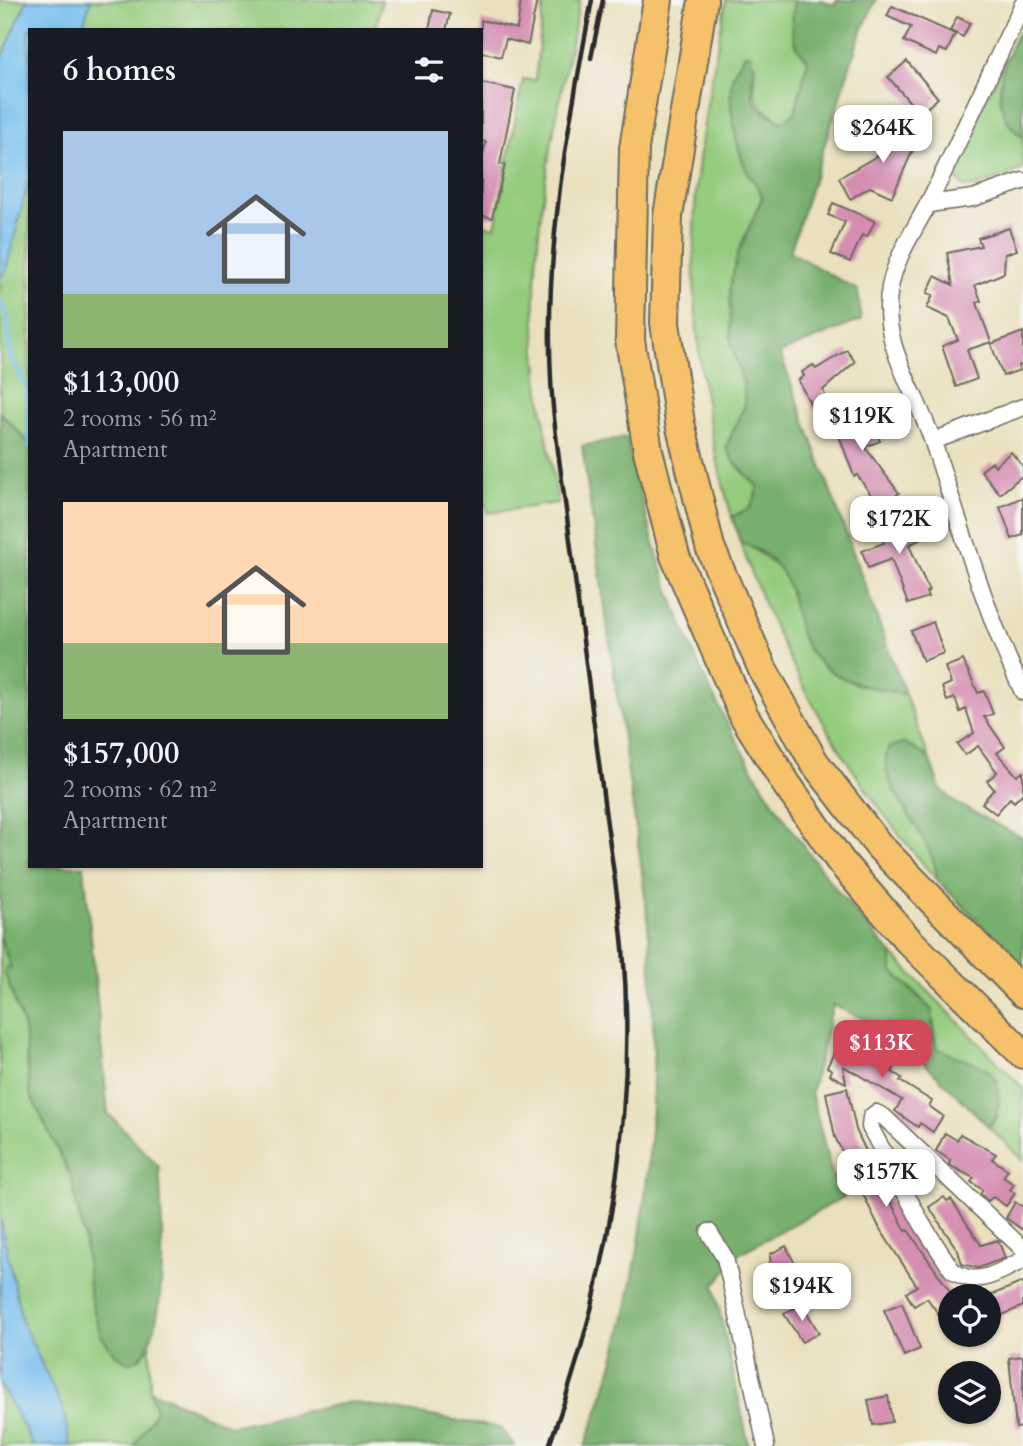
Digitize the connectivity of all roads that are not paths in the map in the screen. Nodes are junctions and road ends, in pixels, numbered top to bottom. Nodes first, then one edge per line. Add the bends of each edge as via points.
1 (658, 0) edge
2 (703, 0) edge
3 (1023, 4) edge
4 (1023, 181) edge
5 (928, 204) junction
6 (1023, 407) edge
7 (933, 441) junction
8 (1023, 692) edge
9 (1023, 993) edge
10 (1023, 1054) edge
11 (923, 1154) junction
12 (905, 1193) junction
13 (709, 1232) dead end
14 (1023, 1249) edge
15 (1023, 1260) edge
16 (766, 1446) edge

1 - 10 highway via 634,148 630,340 648,452 675,556 744,716 794,796 841,862 908,940
2 - 9 highway via 668,216 665,323 680,423 710,547 763,670 814,762 879,846
3 - 5 street
4 - 5 street via 974,198
5 - 7 street via 897,265 888,316 894,352
6 - 7 street
7 - 8 street via 994,623
11 - 12 street
11 - 12 street via 884,1117 876,1113 871,1117 870,1127
11 - 14 street
12 - 15 street via 952,1270 961,1277 984,1279
13 - 16 street via 728,1269

